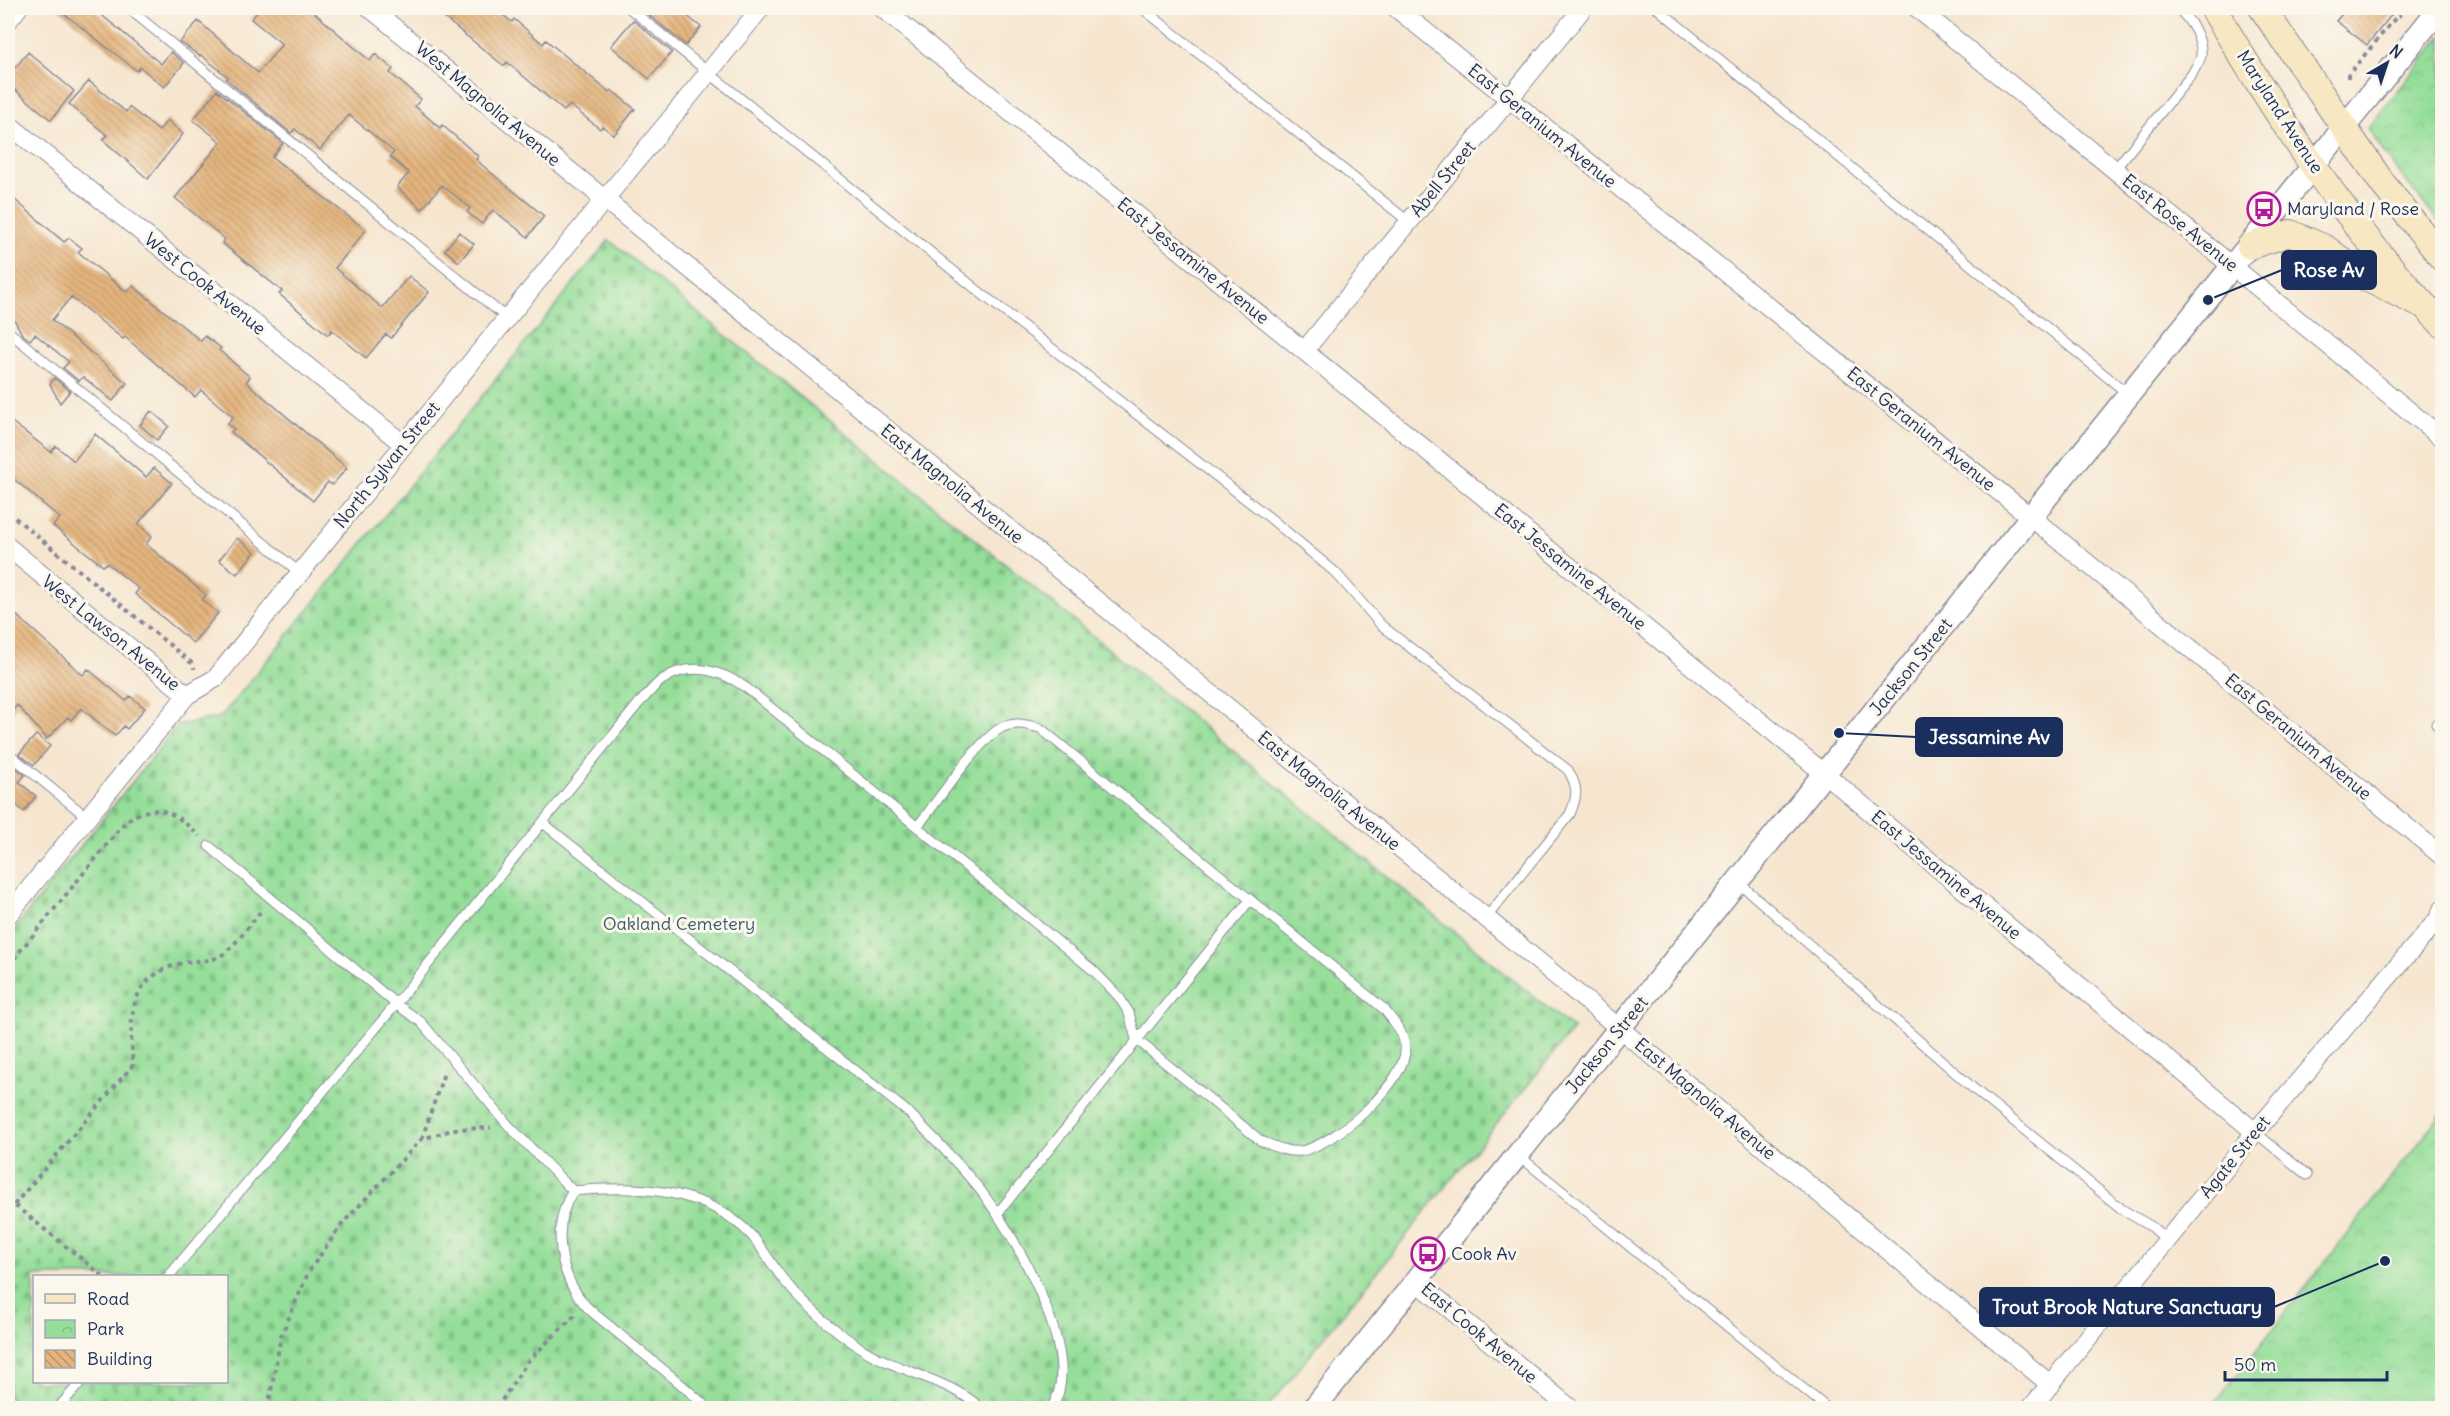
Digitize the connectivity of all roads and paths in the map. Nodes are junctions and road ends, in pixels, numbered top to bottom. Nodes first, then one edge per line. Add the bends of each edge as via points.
1 (18, 8) edge
2 (128, 8) edge
3 (370, 8) edge
4 (629, 8) edge
5 (761, 8) edge
6 (882, 8) edge
7 (1142, 8) edge
8 (1396, 8) edge
9 (1583, 8) edge
10 (1657, 8) edge
11 (1917, 8) edge
12 (2176, 8) edge
13 (2213, 8) edge
14 (2262, 8) edge
15 (2439, 8) edge
16 (2401, 15) dead end
17 (8, 21) edge
18 (709, 72) junction
19 (2348, 78) dead end
20 (1509, 99) junction
21 (8, 124) edge
22 (2344, 128) junction
23 (2313, 165) junction
24 (2115, 169) junction
25 (605, 201) junction
26 (1408, 222) junction
27 (2250, 246) junction
28 (2442, 258) edge
29 (2233, 267) junction
30 (2434, 316) edge
31 (509, 320) junction
32 (8, 331) edge
33 (1304, 351) junction
34 (2129, 394) junction
35 (2442, 438) edge
36 (403, 444) junction
37 (8, 512) edge
38 (2031, 518) junction
39 (8, 548) edge
40 (300, 573) junction
41 (194, 672) dead end
42 (187, 695) junction
43 (8, 753) edge
44 (1825, 774) junction
45 (88, 818) junction
46 (543, 823) junction
47 (917, 827) junction
48 (209, 846) joint
49 (2441, 852) edge
50 (1738, 882) junction
51 (272, 898) junction
52 (1250, 900) junction
53 (2442, 910) edge
54 (8, 915) edge
55 (1486, 918) junction
56 (8, 966) edge
57 (396, 1004) junction
58 (1620, 1028) junction
59 (1136, 1039) junction
60 (447, 1052) junction
61 (2255, 1132) junction
62 (518, 1136) junction
63 (422, 1139) junction
64 (1518, 1155) junction
65 (2307, 1175) dead end
66 (573, 1191) junction
67 (8, 1200) edge
68 (15, 1205) junction
69 (997, 1214) junction
70 (2168, 1240) junction
71 (102, 1275) edge
72 (170, 1275) edge
73 (1416, 1281) junction
74 (585, 1305) junction
75 (80, 1383) edge
76 (8, 1397) edge
77 (2043, 1400) edge
78 (22, 1408) edge
79 (58, 1408) edge
80 (268, 1408) edge
81 (497, 1408) edge
82 (707, 1408) edge
83 (981, 1408) edge
84 (1052, 1408) edge
85 (1316, 1408) edge
86 (1570, 1408) edge
87 (1827, 1408) edge

1 - 17 street
2 - 31 lane
3 - 25 street, West Magnolia Avenue
4 - 18 lane
5 - 18 street, North Sylvan Street
6 - 33 street, East Jessamine Avenue
7 - 26 lane
8 - 20 street, East Geranium Avenue
9 - 20 street, Abell Street
10 - 34 lane
11 - 24 street, East Rose Avenue
12 - 24 lane via 2184,13 2198,36 2201,57 2192,74
13 - 23 main road, Maryland Avenue
14 - 22 main road
15 - 22 street, Jackson Street
16 - 19 path
18 - 25 street, North Sylvan Street
18 - 55 lane via 982,294 1270,518 1336,573 1381,624 1568,770 1577,786 1577,798 1570,813
20 - 26 street, Abell Street
20 - 38 street, East Geranium Avenue
21 - 36 street, West Cook Avenue
22 - 23 street, Jackson Street
22 - 28 main road
23 - 27 street, Jackson Street
23 - 30 main road, Maryland Avenue
24 - 29 street, East Rose Avenue
25 - 31 street, North Sylvan Street
25 - 55 street, East Magnolia Avenue
26 - 33 street, Abell Street
27 - 29 street, Jackson Street
27 - 30 main road via 2290,233 2325,248 2366,278
29 - 34 street, Jackson Street
29 - 35 street, East Rose Avenue
31 - 36 street, North Sylvan Street
32 - 40 lane
33 - 44 street, East Jessamine Avenue
34 - 38 street, Jackson Street
36 - 40 street, North Sylvan Street
37 - 41 path via 194,665
38 - 44 street, Jackson Street
38 - 49 street, East Geranium Avenue
39 - 42 street, West Lawson Avenue
40 - 42 street, North Sylvan Street via 216,678
42 - 45 street, North Sylvan Street
43 - 45 lane
44 - 50 street, Jackson Street
44 - 61 street, East Jessamine Avenue
45 - 54 street, North Sylvan Street
46 - 47 lane via 639,703 662,680 688,668 719,672 744,684
46 - 57 lane
46 - 69 lane via 909,1113 941,1145
47 - 52 lane via 986,740 1002,727 1020,723 1040,728 1059,742
47 - 59 lane via 1094,971 1129,1013
48 - 51 lane
48 - 56 path via 182,819 163,810 141,810 126,821
50 - 58 street, Jackson Street
50 - 70 lane via 1974,1089 2123,1210
51 - 57 lane
51 - 68 path via 222,956 163,969 146,982 133,1001 130,1020 133,1065
52 - 59 lane
52 - 59 lane via 1384,1009 1405,1045 1404,1061 1396,1076 1336,1136 1299,1151 1282,1150 1261,1141
53 - 61 street, Agate Street
55 - 58 street, East Magnolia Avenue
57 - 60 lane via 422,1022
57 - 72 lane
58 - 64 street, Jackson Street
58 - 77 street, East Magnolia Avenue
59 - 69 lane
60 - 62 lane
60 - 63 path via 442,1081
61 - 65 lane
61 - 70 street, Agate Street
62 - 63 path via 484,1127
62 - 66 lane
63 - 80 path via 343,1223 309,1270 281,1336
64 - 73 street, Jackson Street
64 - 87 lane
66 - 74 lane via 564,1205 559,1231 563,1265
66 - 83 lane via 616,1187 657,1190 693,1198 731,1217 753,1237 787,1284 822,1320 862,1349 946,1386
67 - 68 path
68 - 71 path
69 - 84 lane via 1022,1255 1050,1315 1063,1362 1057,1401
70 - 77 street, Agate Street
73 - 85 street, Jackson Street
73 - 86 street, East Cook Avenue
74 - 81 path via 527,1362
74 - 82 lane
75 - 79 lane
76 - 78 lane

